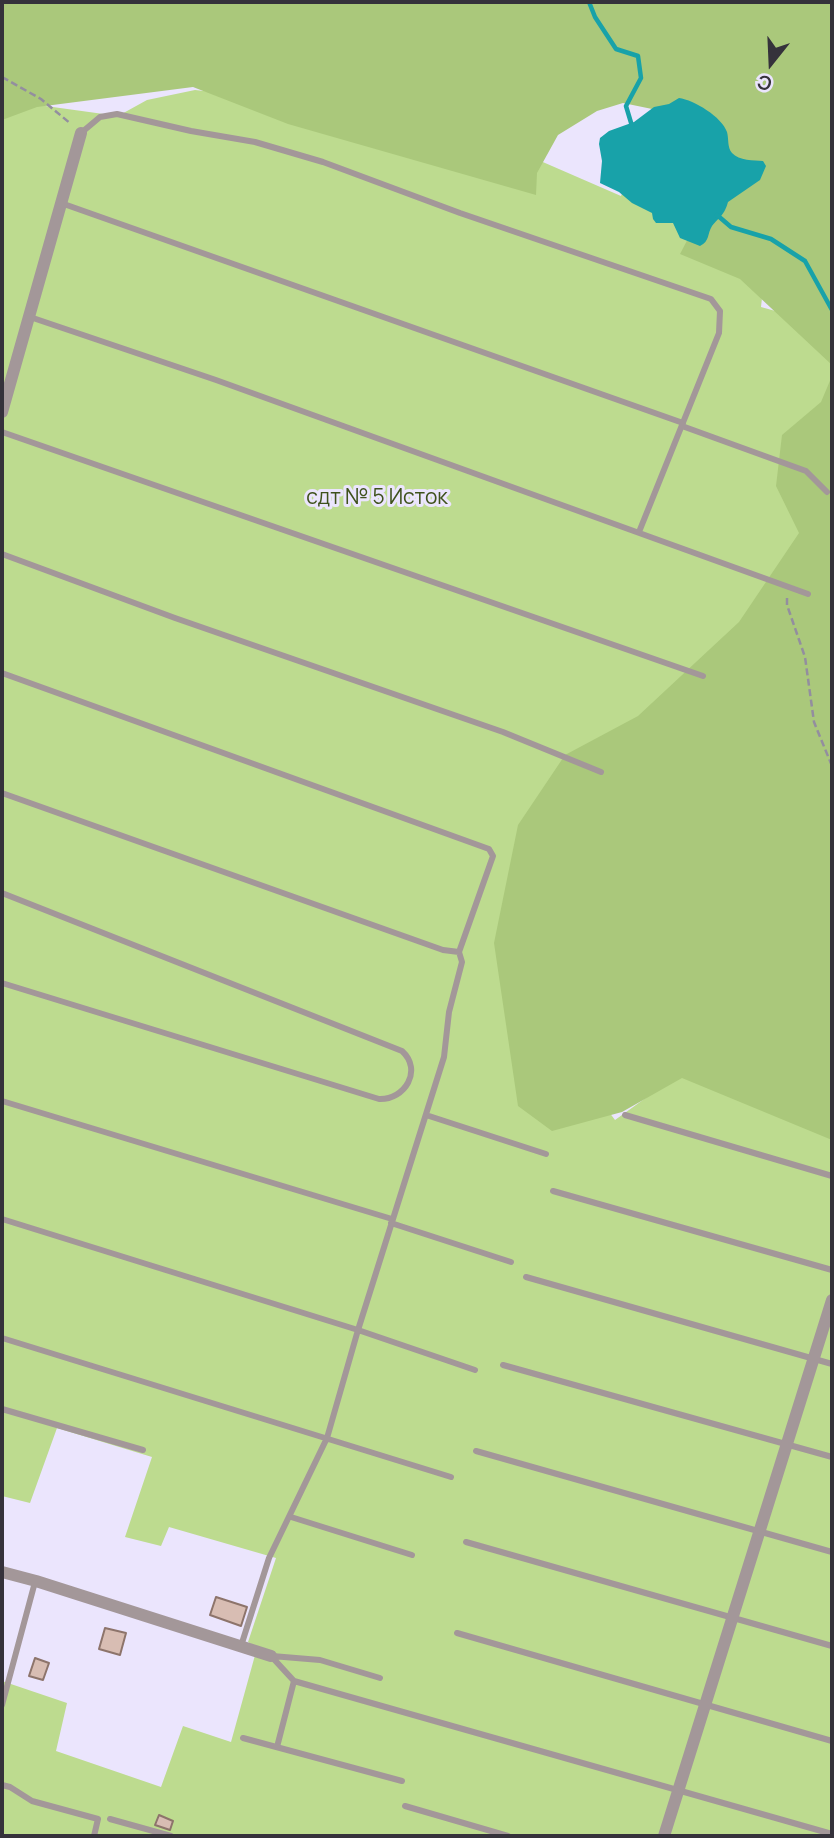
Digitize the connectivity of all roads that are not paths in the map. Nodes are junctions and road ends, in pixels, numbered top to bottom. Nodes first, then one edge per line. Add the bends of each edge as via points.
1 (81, 133) joint
2 (61, 202) junction
3 (30, 317) junction
4 (2, 412) edge
5 (683, 424) junction
6 (2, 432) edge
7 (827, 492) dead end
8 (639, 532) junction
9 (2, 554) edge
10 (808, 594) dead end
11 (2, 673) edge
12 (703, 676) dead end
13 (601, 772) dead end
14 (2, 793) edge
15 (2, 893) edge
16 (459, 952) junction
17 (2, 983) edge
18 (2, 1101) edge
19 (426, 1115) junction
20 (625, 1115) dead end
21 (546, 1154) dead end
22 (832, 1176) edge
23 (554, 1191) dead end
24 (2, 1219) edge
25 (391, 1221) junction
26 (511, 1262) dead end
27 (832, 1270) edge
28 (526, 1277) dead end
29 (832, 1300) edge
30 (358, 1330) junction
31 (2, 1338) edge
32 (814, 1359) junction
33 (832, 1364) edge
34 (503, 1365) dead end
35 (475, 1370) dead end
36 (2, 1409) edge
37 (327, 1438) junction
38 (787, 1445) junction
39 (144, 1450) dead end
40 (475, 1451) dead end
41 (832, 1457) edge
42 (451, 1477) dead end
43 (291, 1517) junction
44 (759, 1531) junction
45 (466, 1542) dead end
46 (832, 1552) edge
47 (412, 1555) dead end
48 (2, 1572) edge
49 (36, 1581) junction
50 (732, 1618) junction
51 (457, 1633) dead end
52 (241, 1646) junction
53 (832, 1646) edge
54 (271, 1656) junction
55 (380, 1678) dead end
56 (295, 1681) junction
57 (705, 1704) junction
58 (2, 1705) edge
59 (243, 1738) dead end
60 (832, 1741) edge
61 (277, 1747) junction
62 (402, 1781) dead end
63 (2, 1785) edge
64 (678, 1791) junction
65 (405, 1806) dead end
66 (110, 1819) dead end
67 (832, 1835) edge
68 (94, 1836) edge
69 (171, 1836) edge
70 (508, 1836) edge
71 (664, 1836) edge

1 - 2 street
1 - 5 lane via 100,117 117,114 255,142 711,299 720,310 719,333
2 - 3 street
2 - 5 lane
3 - 4 street
3 - 8 lane
5 - 7 lane via 806,471
5 - 8 lane
6 - 12 lane
8 - 10 lane
9 - 13 lane via 503,732
11 - 16 lane via 489,849 492,856
14 - 16 lane
15 - 17 lane via 402,1051 411,1072 399,1095 379,1099
16 - 19 lane via 462,962 444,1057
18 - 25 lane
19 - 21 lane
19 - 25 lane
20 - 22 lane
23 - 27 lane
24 - 30 lane
25 - 26 lane
25 - 30 lane
28 - 32 lane
29 - 32 street
30 - 35 lane
30 - 37 lane
31 - 37 lane
32 - 33 lane
32 - 38 street
34 - 38 lane
36 - 39 lane
37 - 42 lane
37 - 43 lane
38 - 41 lane
38 - 44 street
40 - 44 lane
43 - 47 lane
43 - 52 lane via 269,1558
44 - 46 lane
44 - 50 street
45 - 50 lane
48 - 49 street
49 - 52 street
49 - 58 lane
50 - 53 lane
50 - 57 street
51 - 57 lane
52 - 54 street
54 - 55 lane via 320,1660
54 - 56 lane
56 - 61 lane
56 - 64 lane
57 - 60 lane
57 - 64 street
59 - 61 lane
61 - 62 lane
63 - 68 lane via 32,1801 98,1819
64 - 67 lane
64 - 71 street
65 - 70 lane
66 - 69 lane

